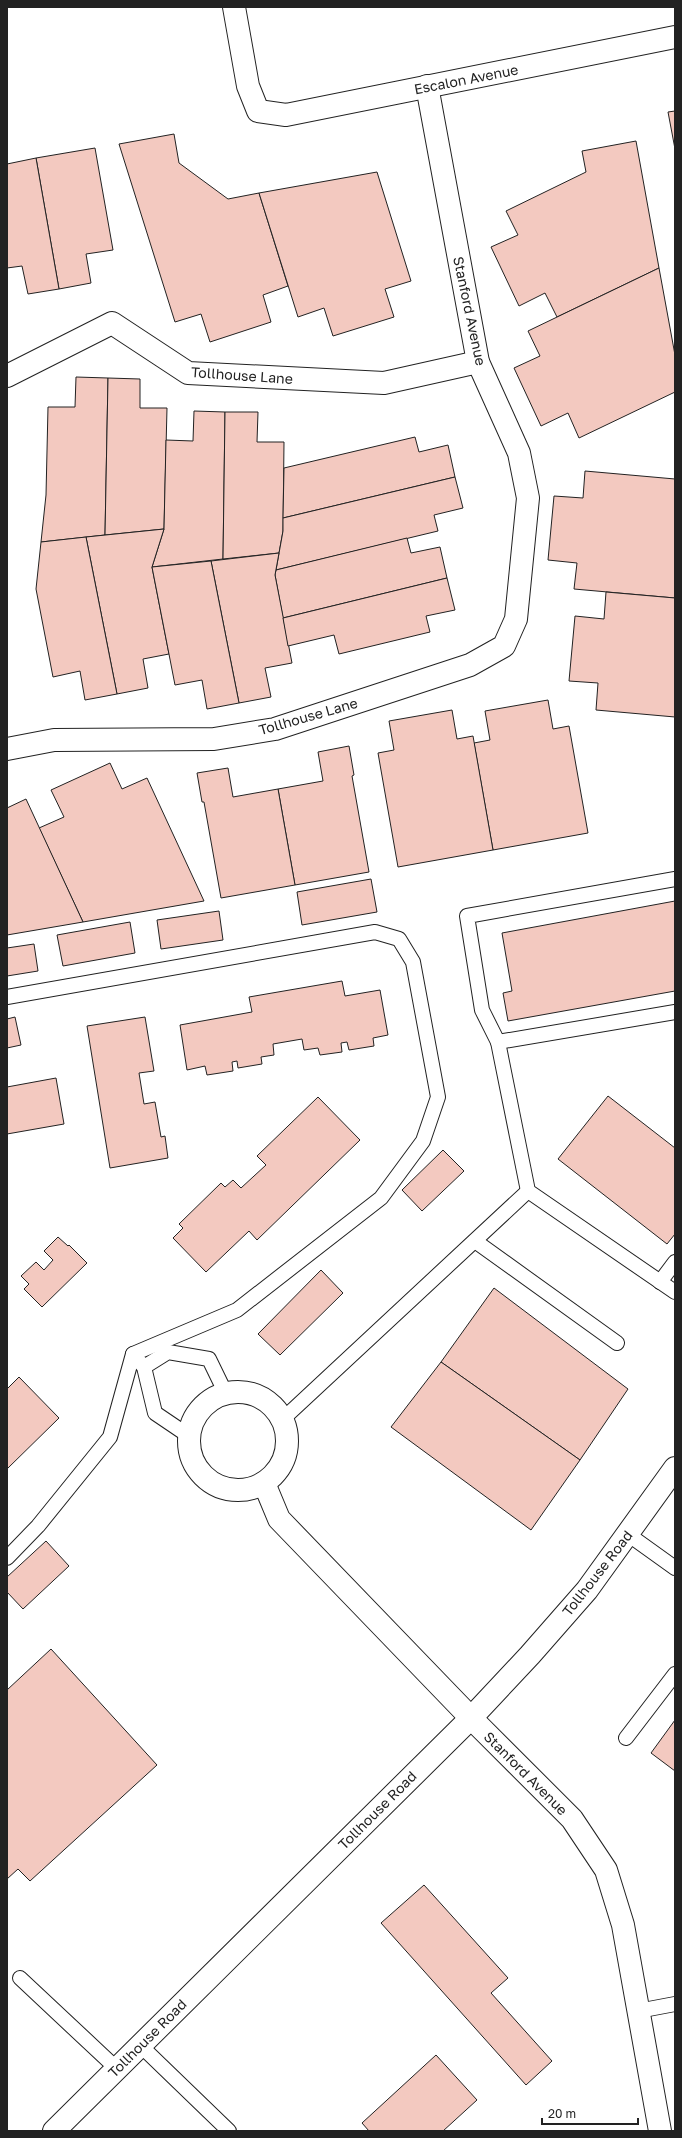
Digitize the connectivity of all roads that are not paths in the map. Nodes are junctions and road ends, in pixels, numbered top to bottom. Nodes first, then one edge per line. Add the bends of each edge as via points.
1 (234, 7) edge
2 (675, 37) edge
3 (427, 86) junction
4 (478, 362) junction
5 (7, 376) edge
6 (504, 646) joint
7 (7, 749) edge
8 (675, 879) edge
9 (7, 996) edge
10 (675, 1012) edge
11 (498, 1042) junction
12 (528, 1191) junction
13 (475, 1241) junction
14 (675, 1262) edge
15 (660, 1282) junction
16 (675, 1292) edge
17 (617, 1343) dead end
18 (133, 1354) junction
19 (144, 1366) junction
20 (226, 1394) junction
21 (283, 1419) junction
22 (189, 1436) junction
23 (675, 1468) edge
24 (264, 1483) junction
25 (628, 1535) junction
26 (7, 1558) edge
27 (675, 1568) edge
28 (675, 1674) edge
29 (470, 1718) junction
30 (626, 1738) dead end
31 (20, 1978) dead end
32 (675, 2004) edge
33 (638, 2011) junction
34 (140, 2045) junction
35 (116, 2068) junction
36 (54, 2131) edge
37 (229, 2131) edge
38 (660, 2131) edge

1 - 3 street, Escalon Avenue via 248,86 258,111 286,115
2 - 3 street, Escalon Avenue
3 - 4 street, Stanford Avenue
4 - 5 street, Tollhouse Lane via 384,383 188,373 112,323
4 - 6 street, Stanford Avenue via 519,453 528,498 516,619
6 - 7 street, Tollhouse Lane via 470,665 275,729 214,739 54,740
8 - 11 lane via 467,916 482,1010
9 - 18 lane via 375,932 399,939 413,962 438,1097 423,1141 381,1198 236,1310
10 - 11 lane
11 - 12 lane
12 - 13 lane
12 - 15 lane
13 - 17 lane
13 - 21 lane
14 - 15 lane
15 - 16 lane
18 - 19 lane
18 - 26 lane via 110,1437 38,1526
19 - 20 lane via 168,1352 209,1359
19 - 22 lane via 155,1413
20 - 21 street via 242,1392 259,1396
20 - 22 street via 212,1399 201,1410 193,1422
21 - 24 street via 288,1434 287,1450 282,1466
22 - 24 street via 190,1454 194,1464 208,1481 223,1489 240,1491
23 - 25 street, Tollhouse Road
24 - 29 street, Stanford Avenue via 278,1519
25 - 27 lane
25 - 29 street, Tollhouse Road via 587,1590
28 - 30 lane
29 - 33 street, Stanford Avenue via 572,1819 606,1870 623,1925
29 - 34 street, Tollhouse Road
31 - 35 lane
32 - 33 lane
33 - 38 street, Stanford Avenue
34 - 35 street, Tollhouse Road
34 - 37 lane
35 - 36 street, Tollhouse Road

